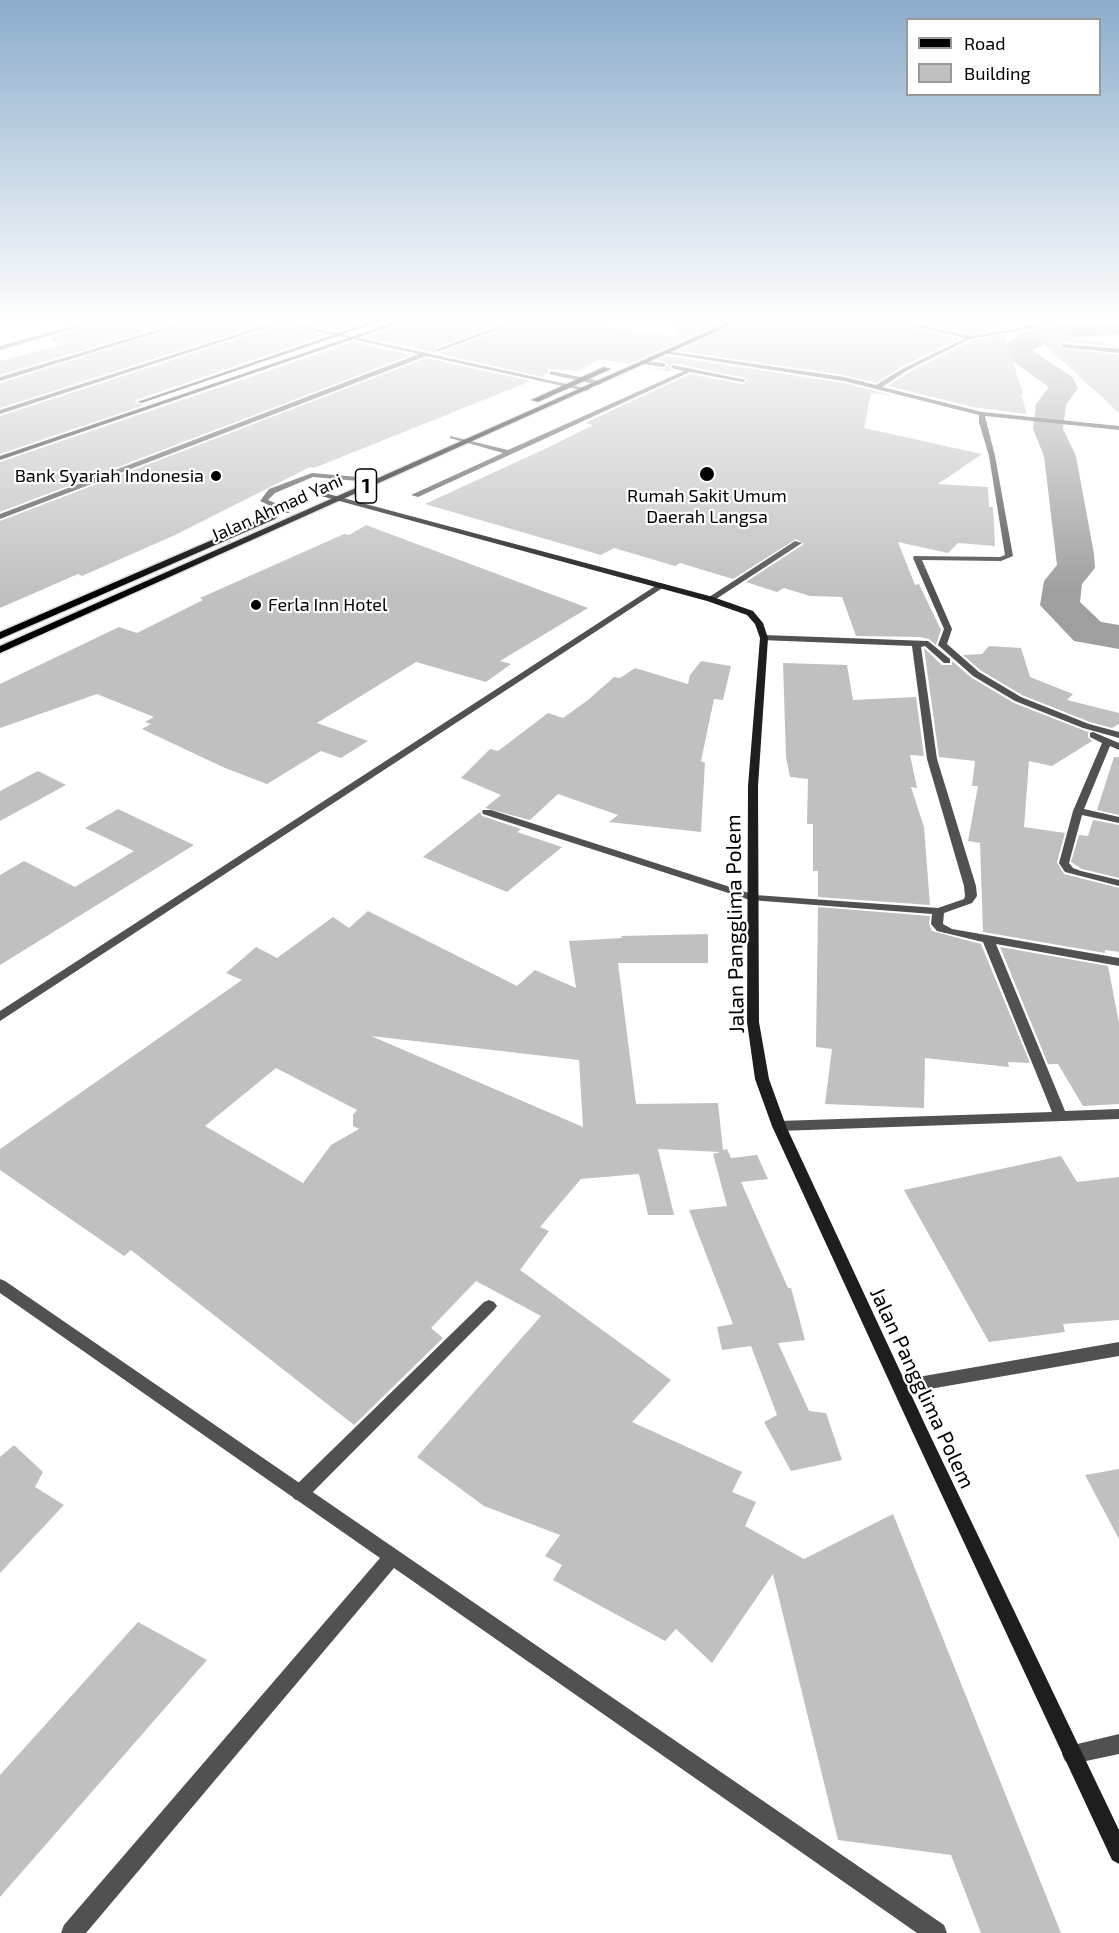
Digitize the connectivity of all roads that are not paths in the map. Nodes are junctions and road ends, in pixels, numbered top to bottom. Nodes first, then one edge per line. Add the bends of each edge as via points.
1 (110, 413) edge
2 (133, 413) edge
3 (271, 413) edge
4 (506, 413) edge
5 (530, 413) edge
6 (594, 413) edge
7 (979, 413) edge
8 (982, 414) junction
9 (1119, 428) edge
10 (452, 438) junction
11 (465, 441) junction
12 (20, 444) junction
13 (33, 447) junction
14 (0, 450) edge
15 (508, 452) junction
16 (0, 458) edge
17 (358, 479) junction
18 (324, 494) junction
19 (415, 495) dead end
20 (338, 499) junction
21 (286, 511) junction
22 (0, 517) edge
23 (798, 543) dead end
24 (663, 585) junction
25 (710, 599) junction
26 (0, 636) edge
27 (764, 638) junction
28 (916, 644) junction
29 (928, 644) junction
30 (942, 645) junction
31 (0, 650) edge
32 (1119, 735) edge
33 (1107, 741) junction
34 (1119, 747) edge
35 (1078, 811) junction
36 (487, 812) dead end
37 (1119, 820) edge
38 (1119, 883) edge
39 (754, 898) junction
40 (938, 911) junction
41 (988, 939) junction
42 (1119, 962) edge
43 (0, 1017) edge
44 (1119, 1114) edge
45 (1060, 1115) junction
46 (779, 1126) junction
47 (0, 1285) edge
48 (489, 1306) dead end
49 (1119, 1349) edge
50 (901, 1387) junction
51 (300, 1493) junction
52 (392, 1557) junction
53 (1119, 1744) edge
54 (1072, 1754) junction
55 (1119, 1853) edge
56 (72, 1933) edge
57 (936, 1933) edge

1 - 12 street
2 - 13 street
3 - 22 street
4 - 10 main road, 1
5 - 11 main road, Jalan Ahmad Yani / 1
6 - 15 street
7 - 8 street
8 - 9 street
8 - 30 street via 1009,556 917,558 948,629
10 - 11 street
10 - 17 main road, 1
11 - 15 street
11 - 20 main road, Jalan Ahmad Yani / 1
12 - 13 street
12 - 14 street
13 - 16 street
15 - 19 street
17 - 18 main road, 1
17 - 21 street via 312,476 272,491 264,501
18 - 20 street
18 - 21 main road, 1
20 - 24 street
20 - 31 main road, Jalan Ahmad Yani / 1
21 - 26 main road, 1
23 - 25 street
24 - 25 street
24 - 43 street
25 - 27 street via 750,613
27 - 28 street
27 - 39 street, Jalan Pangglima Polem via 753,786
28 - 29 street
28 - 40 street via 932,759 971,896 969,901
29 - 30 street
29 - 33 street via 983,688 1012,704
30 - 32 street via 976,674 1018,699
33 - 34 street
33 - 35 street
35 - 37 street
35 - 38 street via 1065,867
36 - 39 street
39 - 40 street
39 - 46 street, Jalan Pangglima Polem via 753,1022 762,1079
40 - 41 street via 937,924 941,929
41 - 42 street
41 - 45 street
44 - 45 street
45 - 46 street
46 - 50 street, Jalan Pangglima Polem
47 - 51 street
48 - 51 street
49 - 50 street
50 - 54 street, Jalan Pangglima Polem
51 - 52 street
52 - 56 street
52 - 57 street
53 - 54 street
54 - 55 street, Jalan Pangglima Polem

